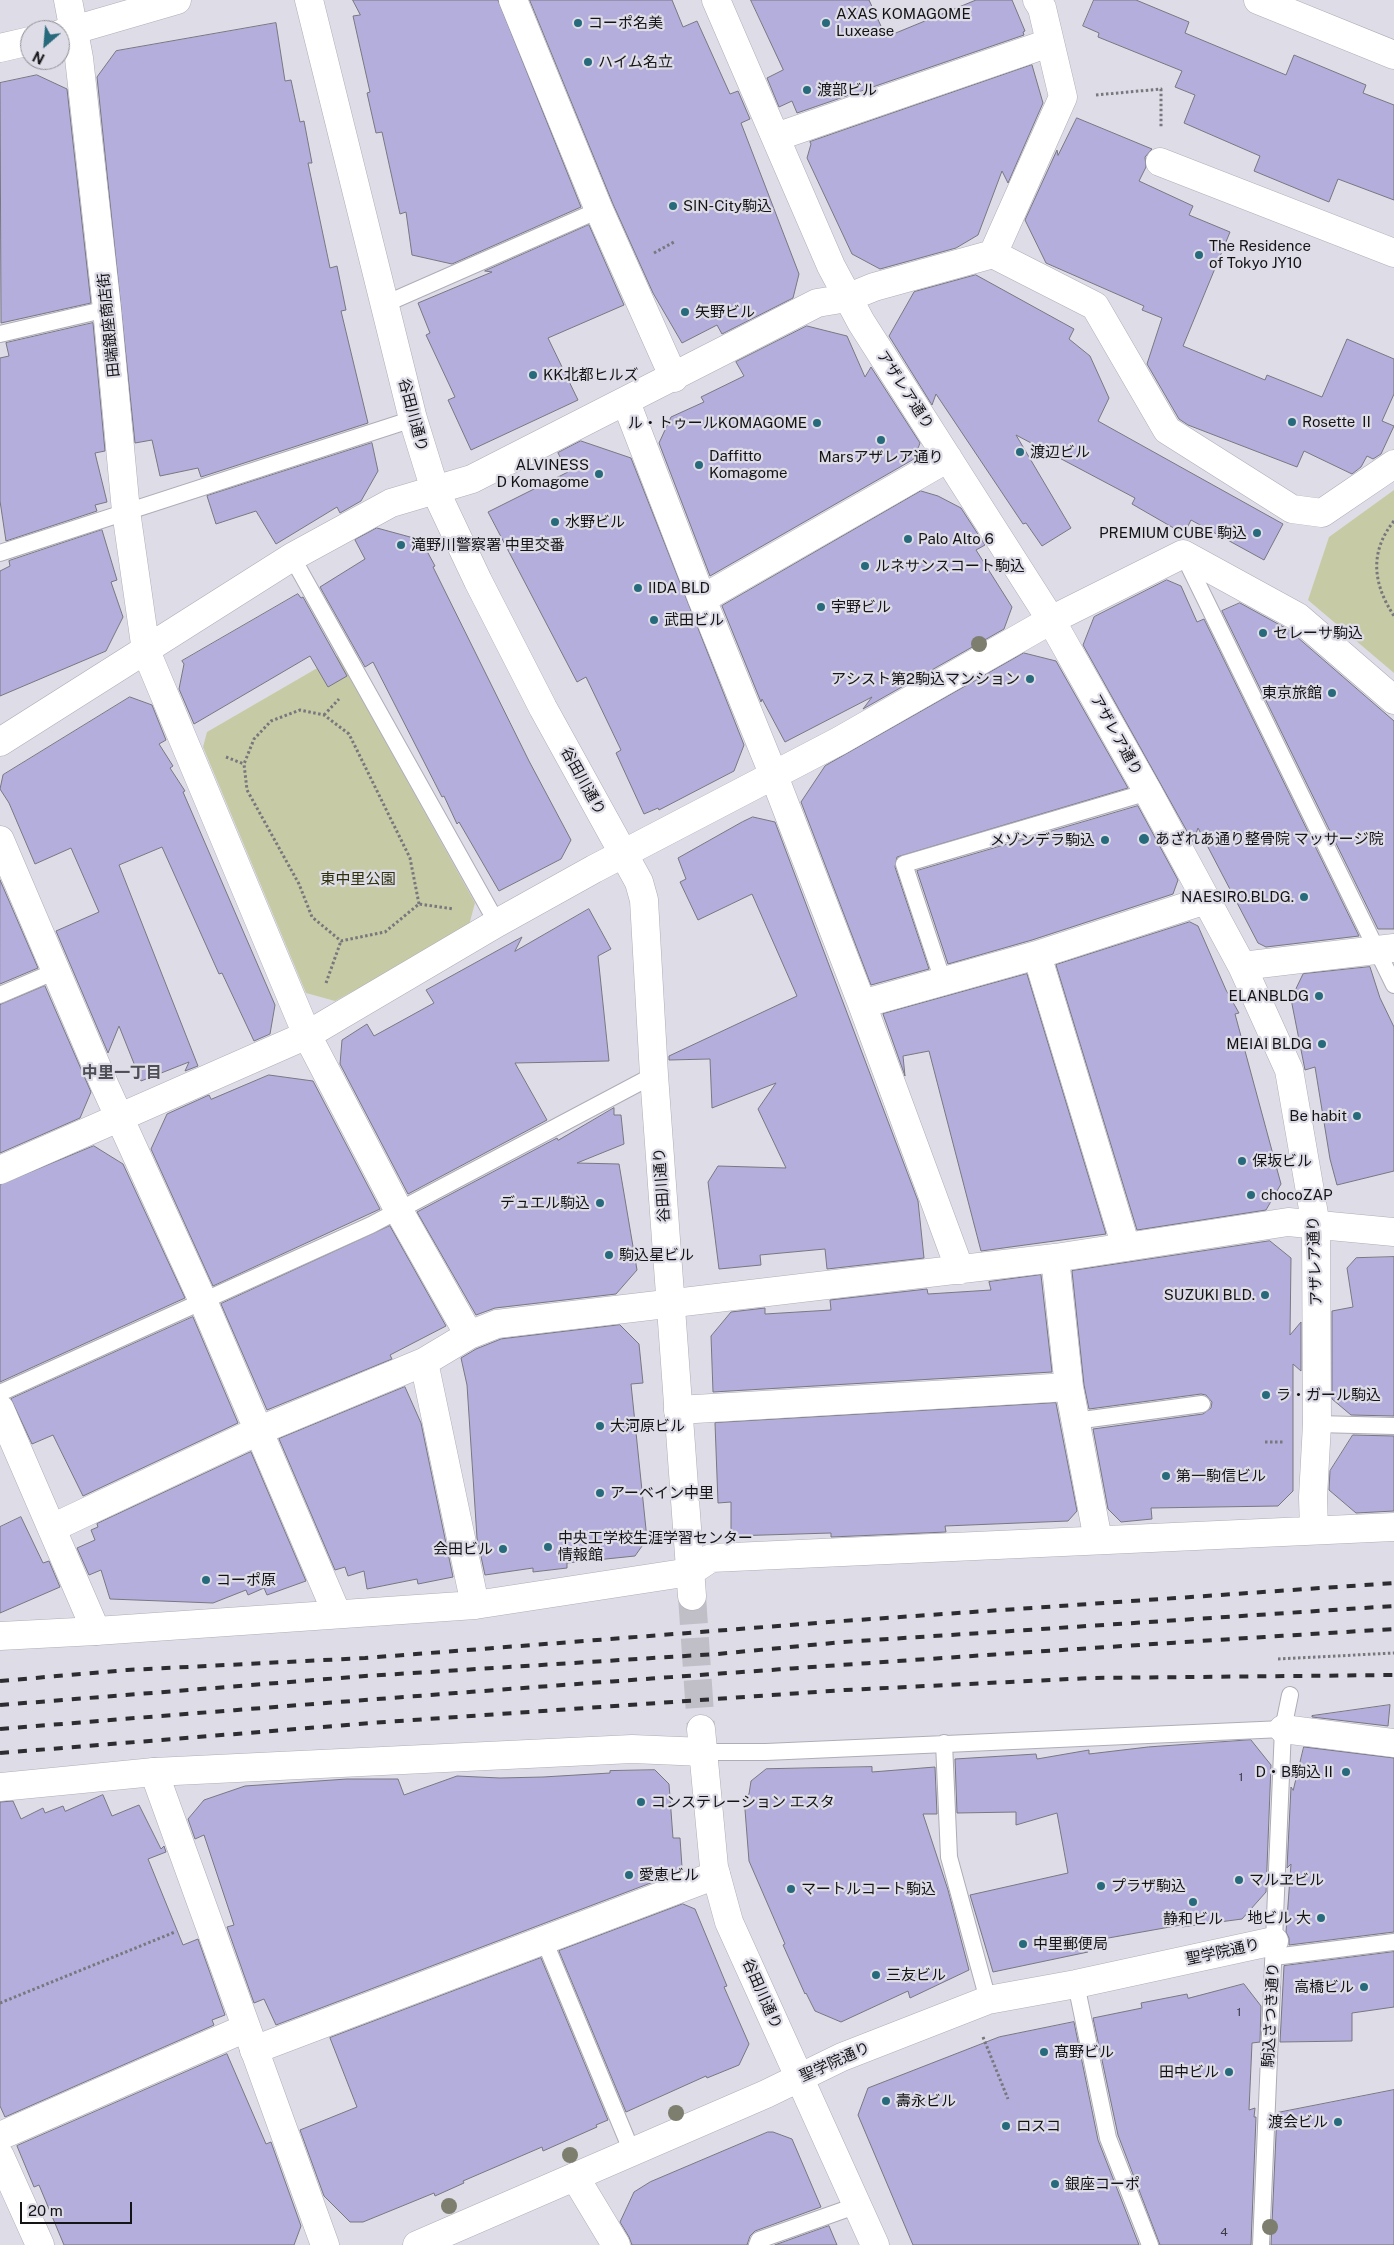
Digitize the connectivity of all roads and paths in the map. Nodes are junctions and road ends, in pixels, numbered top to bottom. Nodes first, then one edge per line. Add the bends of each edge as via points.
1 (68, 0) edge
2 (178, 0) edge
3 (309, 0) edge
4 (513, 0) edge
5 (716, 0) edge
6 (1037, 0) edge
7 (1258, 0) edge
8 (67, 20) edge
9 (70, 31) edge
10 (70, 38) edge
11 (20, 43) edge
12 (1049, 44) junction
13 (0, 48) edge
14 (1394, 55) edge
15 (1063, 98) junction
16 (776, 138) junction
17 (1160, 162) joint
18 (599, 210) junction
19 (1394, 252) edge
20 (993, 254) junction
21 (847, 298) junction
22 (385, 304) junction
23 (107, 308) junction
24 (0, 334) edge
25 (674, 378) junction
26 (626, 402) junction
27 (413, 419) junction
28 (948, 458) junction
29 (1394, 464) edge
30 (435, 490) junction
31 (126, 511) junction
32 (1394, 521) edge
33 (0, 553) edge
34 (1183, 554) junction
35 (292, 557) junction
36 (702, 599) junction
37 (1394, 616) edge
38 (1051, 620) junction
39 (146, 651) junction
40 (1394, 700) edge
41 (0, 742) edge
42 (774, 776) junction
43 (1148, 792) junction
44 (0, 840) edge
45 (623, 854) junction
46 (1206, 900) junction
47 (419, 904) junction
48 (494, 919) junction
49 (341, 941) junction
50 (1386, 949) edge
51 (1037, 955) junction
52 (1242, 966) junction
53 (56, 971) junction
54 (943, 981) junction
55 (1394, 984) edge
56 (0, 995) edge
57 (862, 1004) junction
58 (295, 1006) junction
59 (307, 1035) junction
60 (654, 1075) junction
61 (119, 1118) junction
62 (0, 1170) edge
63 (399, 1211) junction
64 (1316, 1226) junction
65 (1394, 1232) edge
66 (1126, 1248) junction
67 (1055, 1258) junction
68 (960, 1270) junction
69 (203, 1301) junction
70 (671, 1304) junction
71 (469, 1335) junction
72 (424, 1362) junction
73 (1069, 1387) junction
74 (0, 1393) edge
75 (1202, 1404) dead end
76 (678, 1410) junction
77 (2, 1419) edge
78 (1075, 1421) junction
79 (1317, 1424) junction
80 (1394, 1426) edge
81 (258, 1431) junction
82 (1265, 1442) dead end
83 (1284, 1442) dead end
84 (1394, 1527) edge
85 (52, 1528) junction
86 (1314, 1530) junction
87 (1098, 1540) junction
88 (691, 1584) junction
89 (475, 1605) junction
90 (337, 1614) junction
91 (96, 1631) junction
92 (0, 1636) edge
93 (1394, 1653) edge
94 (1278, 1659) dead end
95 (1290, 1695) dead end
96 (1283, 1729) junction
97 (702, 1741) junction
98 (1394, 1743) edge
99 (944, 1744) junction
100 (154, 1772) junction
101 (0, 1787) edge
102 (716, 1875) junction
103 (206, 1919) junction
104 (544, 1940) junction
105 (1394, 1942) edge
106 (1274, 1949) junction
107 (1076, 1984) junction
108 (988, 2000) junction
109 (0, 2003) edge
110 (980, 2029) dead end
111 (250, 2039) junction
112 (801, 2078) junction
113 (1008, 2099) dead end
114 (0, 2136) edge
115 (632, 2152) junction
116 (0, 2156) edge
117 (575, 2176) junction
118 (858, 2204) junction
119 (40, 2245) edge
120 (325, 2245) edge
121 (417, 2245) edge
122 (616, 2245) edge
123 (757, 2245) edge
124 (875, 2245) edge
125 (1150, 2245) edge
126 (1261, 2245) edge

1 - 8 street, 田端銀座商店街
2 - 9 street
3 - 22 street, 谷田川通り
4 - 18 street
5 - 16 street, アザレア通り
6 - 12 street via 1042,8
7 - 14 street
10 - 23 street, 田端銀座商店街 via 79,58
11 - 13 street
12 - 15 street
12 - 16 street
15 - 17 path via 1161,89
15 - 20 street
16 - 21 street, アザレア通り
17 - 19 street
18 - 22 lane
18 - 25 street
20 - 21 street via 874,287
20 - 29 street via 1095,306 1167,430 1292,509 1322,513
21 - 25 street via 817,303
21 - 28 street, アザレア通り
22 - 27 street, 谷田川通り
23 - 24 lane
23 - 31 street, 田端銀座商店街
25 - 26 street
26 - 30 street via 472,479
26 - 36 street
27 - 30 street, 谷田川通り
27 - 31 lane
28 - 36 street
28 - 38 street, アザレア通り
30 - 35 street via 391,503
30 - 45 street, 谷田川通り via 530,682
31 - 33 lane
31 - 39 street, 田端銀座商店街
32 - 37 path via 1387,530 1376,562 1382,598
34 - 38 street
34 - 40 street via 1298,617
34 - 50 lane
35 - 39 street
35 - 48 lane
36 - 42 street
38 - 42 street
38 - 43 street, アザレア通り
39 - 41 street
39 - 58 street, 田端銀座商店街
42 - 45 street
42 - 57 street
43 - 46 street, アザレア通り
43 - 54 lane via 904,864
44 - 53 street
45 - 48 street
45 - 60 street, 谷田川通り via 639,882 644,900
46 - 51 street
46 - 52 street, アザレア通り
47 - 48 path
47 - 49 path via 385,932
47 - 49 path via 410,858 349,734 324,715 300,710 272,721 254,739 244,764 247,790 299,884 312,917
48 - 59 street
49 - 58 path via 324,991
50 - 52 street
50 - 55 lane
51 - 54 street
51 - 66 street
52 - 64 street, アザレア通り via 1289,1070
53 - 56 lane
53 - 61 street
54 - 57 street
57 - 68 street
58 - 59 street, 田端銀座商店街
59 - 61 street
59 - 63 street, 田端銀座商店街
60 - 63 lane
60 - 70 street, 谷田川通り
61 - 62 street
61 - 69 street
63 - 69 lane
63 - 71 street, 田端銀座商店街
64 - 65 street
64 - 66 street via 1288,1222
64 - 79 street, アザレア通り
66 - 67 street
67 - 68 street
67 - 73 street
68 - 70 street
69 - 74 lane
69 - 81 street
70 - 71 street via 497,1324
70 - 76 street, 谷田川通り
71 - 72 street
72 - 81 street
72 - 89 street
73 - 76 street
73 - 78 street
75 - 78 lane
76 - 88 street, 谷田川通り
77 - 85 street
78 - 87 street
79 - 80 lane
79 - 86 street, アザレア通り
81 - 85 street
81 - 90 street
82 - 83 path
84 - 86 street
85 - 91 street
86 - 87 street
87 - 88 street via 711,1558
88 - 89 street
89 - 90 street
90 - 91 street
91 - 92 street
93 - 94 path
95 - 96 lane, 駒込さつき通り
96 - 98 street
96 - 99 lane
96 - 106 lane, 駒込さつき通り
97 - 99 lane via 766,1752
97 - 100 street via 632,1750
97 - 102 street, 谷田川通り
99 - 108 lane via 949,1857
100 - 101 street
100 - 103 street
102 - 104 street
102 - 112 street, 谷田川通り via 729,1922
103 - 109 path
103 - 111 street
104 - 111 street
104 - 115 lane
105 - 106 lane
106 - 107 street, 聖学院通り
106 - 126 lane, 駒込さつき通り
107 - 108 street, 聖学院通り
107 - 125 lane via 1108,2138
108 - 112 street, 聖学院通り via 842,2058
110 - 113 path
111 - 114 street
111 - 120 street
112 - 115 street, 聖学院通り
112 - 118 street, 谷田川通り
115 - 117 street, 聖学院通り
116 - 119 street
117 - 121 street, 聖学院通り
117 - 122 street
118 - 123 lane via 760,2240
118 - 124 street, 谷田川通り

